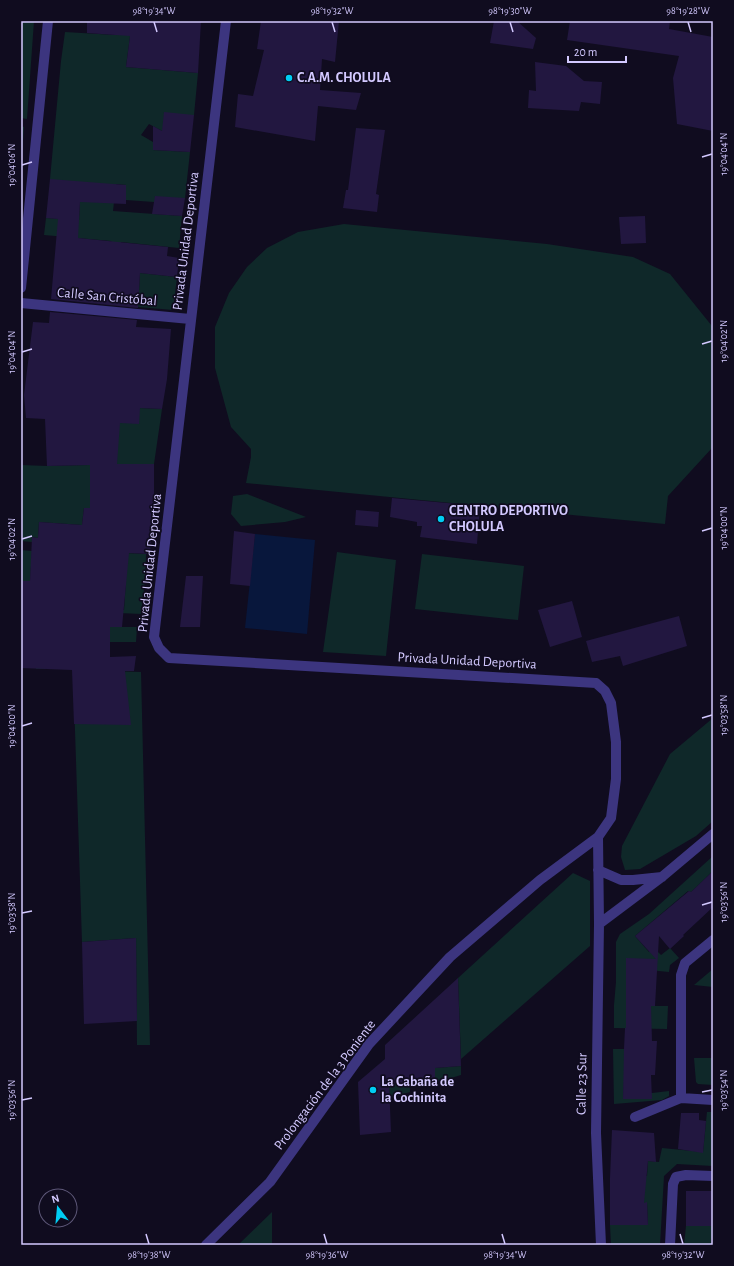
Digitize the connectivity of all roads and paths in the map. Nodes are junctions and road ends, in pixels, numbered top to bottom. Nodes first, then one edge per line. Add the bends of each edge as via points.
1 (48, 21) edge
2 (226, 21) edge
3 (21, 288) edge
4 (21, 303) edge
5 (190, 319) junction
6 (713, 834) edge
7 (598, 837) junction
8 (598, 870) junction
9 (662, 876) junction
10 (599, 924) junction
11 (713, 940) edge
12 (681, 1098) junction
13 (713, 1100) edge
14 (635, 1117) dead end
15 (713, 1176) edge
16 (206, 1245) edge
17 (601, 1245) edge
18 (670, 1245) edge

1 - 3 street
2 - 5 street, Privada Unidad Deportiva
4 - 5 street, Calle San Cristóbal
5 - 7 street, Privada Unidad Deportiva via 154,637 159,648 169,658 596,683 605,691 611,703 616,742 616,779 611,818
6 - 9 street
7 - 8 street, Calle 23 Sur
7 - 16 street, Prolongación de la 3 Poniente via 540,880 450,957 369,1044 270,1182
8 - 9 street via 620,880
8 - 10 street, Calle 23 Sur
9 - 10 street
10 - 17 street, Calle 23 Sur via 596,1133
11 - 12 street via 685,963 682,975
12 - 13 street
12 - 14 street
15 - 18 street via 676,1177 673,1184

